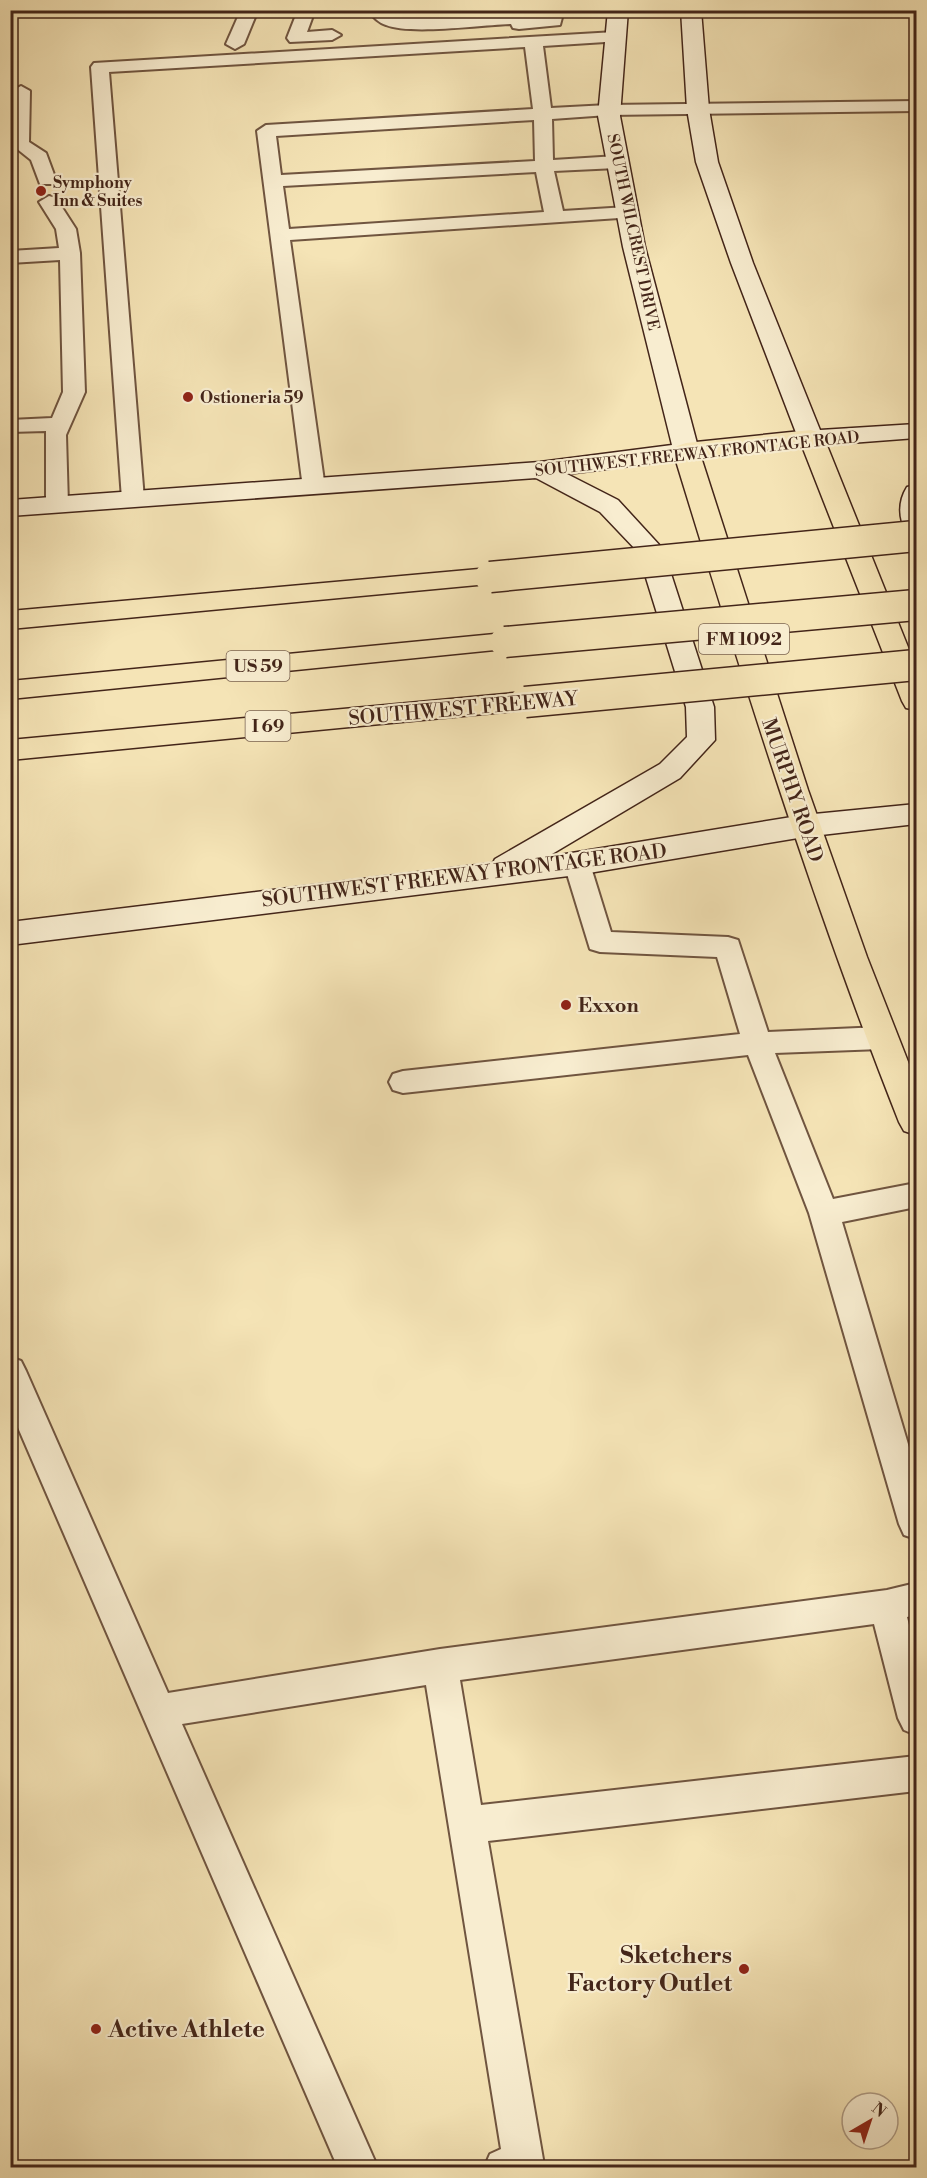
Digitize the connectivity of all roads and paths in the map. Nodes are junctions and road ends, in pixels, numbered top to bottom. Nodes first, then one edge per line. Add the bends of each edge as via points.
1 (250, 10) edge
2 (307, 10) edge
3 (376, 10) edge
4 (555, 10) edge
5 (618, 10) edge
6 (691, 10) edge
7 (533, 31) junction
8 (379, 32) dead end
9 (344, 34) dead end
10 (615, 37) junction
11 (235, 44) dead end
12 (21, 91) dead end
13 (916, 106) edge
14 (698, 109) junction
15 (608, 110) junction
16 (543, 114) junction
17 (15, 144) edge
18 (617, 162) junction
19 (544, 167) junction
20 (47, 180) dead end
21 (273, 182) junction
22 (49, 202) dead end
23 (627, 213) junction
24 (555, 218) junction
25 (280, 235) junction
26 (70, 253) junction
27 (10, 257) edge
28 (60, 424) junction
29 (10, 426) edge
30 (916, 431) edge
31 (811, 438) junction
32 (686, 451) junction
33 (540, 470) junction
34 (314, 488) junction
35 (916, 493) edge
36 (134, 500) junction
37 (57, 505) junction
38 (10, 508) edge
39 (916, 527) edge
40 (916, 536) edge
41 (916, 605) edge
42 (10, 621) edge
43 (916, 665) edge
44 (10, 690) edge
45 (916, 701) edge
46 (10, 750) edge
47 (916, 814) edge
48 (804, 826) junction
49 (577, 864) junction
50 (496, 873) junction
51 (10, 933) edge
52 (881, 1038) junction
53 (757, 1043) junction
54 (403, 1082) dead end
55 (916, 1122) edge
56 (916, 1195) edge
57 (824, 1213) junction
58 (10, 1371) edge
59 (916, 1524) edge
60 (902, 1602) edge
61 (440, 1666) junction
62 (159, 1711) junction
63 (916, 1718) edge
64 (916, 1774) edge
65 (467, 1825) junction
66 (358, 2168) edge
67 (504, 2168) edge

1 - 11 lane
2 - 9 lane via 296,38
3 - 7 lane via 390,21 408,23 519,18
4 - 7 lane via 554,21
5 - 10 main road, SOUTH WILCREST DRIVE
6 - 14 main road
7 - 8 lane
7 - 10 lane
7 - 16 lane
7 - 36 lane via 100,67
10 - 15 main road, SOUTH WILCREST DRIVE
12 - 17 lane
13 - 14 lane
14 - 15 lane
14 - 31 main road via 707,162
15 - 16 lane
15 - 18 main road, SOUTH WILCREST DRIVE
16 - 19 lane
16 - 21 lane via 266,131
17 - 20 lane via 39,157
18 - 19 lane
18 - 23 main road, SOUTH WILCREST DRIVE
19 - 21 lane
19 - 24 lane
21 - 25 lane
22 - 26 lane via 66,229
23 - 24 lane
23 - 32 main road, SOUTH WILCREST DRIVE
24 - 25 lane
25 - 34 lane
26 - 27 lane
26 - 28 lane via 74,392
28 - 29 lane
28 - 37 lane via 55,435
30 - 31 main road, SOUTHWEST FREEWAY FRONTAGE ROAD
31 - 32 main road, SOUTHWEST FREEWAY FRONTAGE ROAD
31 - 45 main road
32 - 33 main road, SOUTHWEST FREEWAY FRONTAGE ROAD
32 - 48 main road, MURPHY ROAD / FM 1092
33 - 34 main road, SOUTHWEST FREEWAY FRONTAGE ROAD
33 - 50 main road via 609,506 650,549 700,707 701,740 670,771
34 - 36 main road, SOUTHWEST FREEWAY FRONTAGE ROAD
35 - 39 main road via 912,506
36 - 37 main road, SOUTHWEST FREEWAY FRONTAGE ROAD
37 - 38 main road, SOUTHWEST FREEWAY FRONTAGE ROAD
40 - 42 main road, bridge
41 - 44 main road, US 59, bridge
43 - 46 main road, SOUTHWEST FREEWAY / I 69, bridge
47 - 48 main road, SOUTHWEST FREEWAY FRONTAGE ROAD
48 - 49 main road, SOUTHWEST FREEWAY FRONTAGE ROAD
48 - 52 main road, MURPHY ROAD / FM 1092
49 - 50 main road, SOUTHWEST FREEWAY FRONTAGE ROAD
49 - 53 lane via 600,942 728,947
50 - 51 main road, SOUTHWEST FREEWAY FRONTAGE ROAD
52 - 53 lane
52 - 55 main road, MURPHY ROAD / FM 1092
53 - 54 lane
53 - 57 lane
56 - 57 lane
57 - 59 lane
58 - 62 lane
60 - 61 lane
60 - 63 lane
61 - 62 lane
61 - 65 lane
62 - 66 lane
64 - 65 lane
65 - 67 lane via 524,2165

